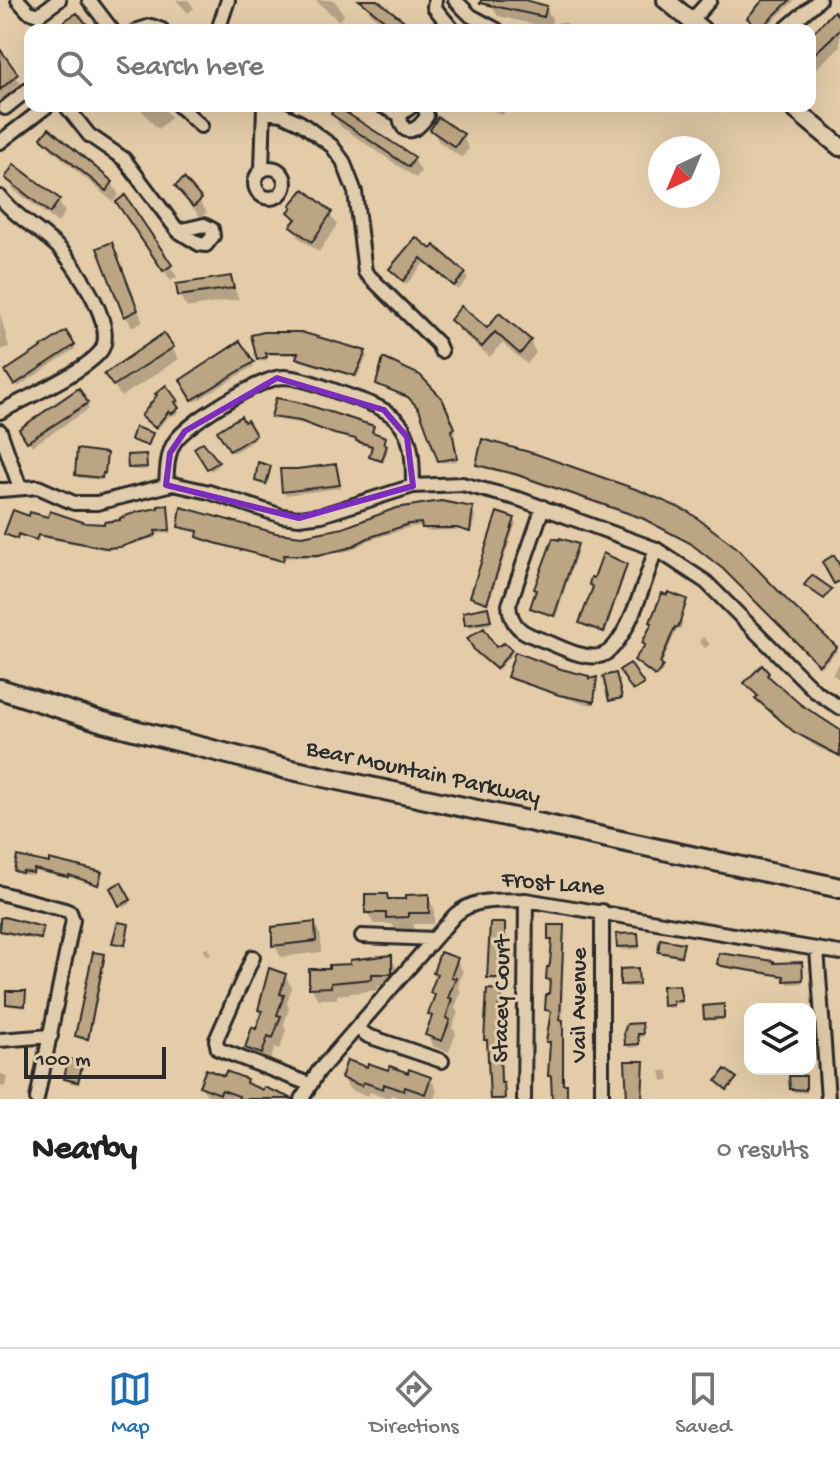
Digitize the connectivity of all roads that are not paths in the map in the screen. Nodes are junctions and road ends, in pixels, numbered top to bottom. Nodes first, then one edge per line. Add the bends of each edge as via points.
1 (18, 0) edge
2 (59, 0) edge
3 (89, 0) edge
4 (228, 0) edge
5 (435, 0) edge
6 (455, 0) edge
7 (666, 0) edge
8 (710, 0) edge
9 (819, 0) edge
10 (107, 24) edge
11 (222, 24) edge
12 (448, 24) edge
13 (486, 24) edge
14 (695, 24) edge
15 (697, 24) edge
16 (791, 24) edge
17 (24, 93) edge
18 (5, 108) dead end
19 (39, 112) edge
20 (71, 112) edge
21 (186, 112) edge
22 (265, 112) edge
23 (275, 112) edge
24 (394, 112) edge
25 (404, 112) edge
26 (426, 112) edge
27 (798, 112) edge
28 (400, 115) junction
29 (201, 126) dead end
30 (0, 142) edge
31 (840, 147) edge
32 (262, 169) dead end
33 (0, 197) edge
34 (178, 231) dead end
35 (441, 351) dead end
36 (0, 412) edge
37 (0, 431) edge
38 (166, 485) junction
39 (413, 486) junction
40 (20, 488) junction
41 (0, 490) edge
42 (543, 507) junction
43 (656, 549) junction
44 (0, 689) edge
45 (0, 701) edge
46 (840, 708) edge
47 (840, 888) edge
48 (0, 893) edge
49 (840, 899) edge
50 (526, 900) junction
51 (602, 911) junction
52 (362, 936) dead end
53 (434, 939) junction
54 (817, 949) junction
55 (840, 953) edge
56 (253, 957) dead end
57 (357, 1028) junction
58 (51, 1036) junction
59 (0, 1040) edge
60 (442, 1061) dead end
61 (309, 1084) junction
62 (37, 1099) edge
63 (302, 1099) edge
64 (524, 1099) edge
65 (602, 1099) edge
66 (828, 1099) edge

1 - 2 street via 38,15
3 - 10 street
4 - 11 street
5 - 12 street via 434,7
6 - 13 street
7 - 14 main road
8 - 15 street
9 - 16 street
17 - 18 street
19 - 30 street
20 - 34 street via 89,135 124,159
21 - 29 street
22 - 32 street
23 - 35 street via 301,123 343,161 355,192 365,272
24 - 28 street
25 - 28 street
26 - 28 street via 411,131
27 - 31 main road
33 - 36 street via 80,272 104,330 100,351
37 - 40 street
38 - 39 street via 299,518
38 - 39 street via 170,453 185,431 264,382 287,377 355,398 395,418 407,437
38 - 40 street via 97,503 74,503 38,487
39 - 42 street via 462,484
40 - 41 street
42 - 43 street
42 - 43 street via 509,605 512,623 541,640 588,656 612,651
43 - 46 street via 706,582 815,691
44 - 47 highway, Bear Mountain Parkway via 236,757
45 - 49 highway, Bear Mountain Parkway via 239,769
48 - 58 street via 65,910 73,920
50 - 51 street, Frost Lane
50 - 53 street, Frost Lane via 465,906
50 - 64 street, Stacey Court
51 - 54 street, Frost Lane
51 - 65 street, Vail Avenue
52 - 53 street
53 - 57 street, Frost Lane
54 - 55 street, Frost Lane
54 - 66 street
56 - 61 street via 216,1040 218,1049
57 - 60 street
57 - 61 street, Frost Lane
58 - 59 street
58 - 62 street
61 - 63 street, Frost Lane

